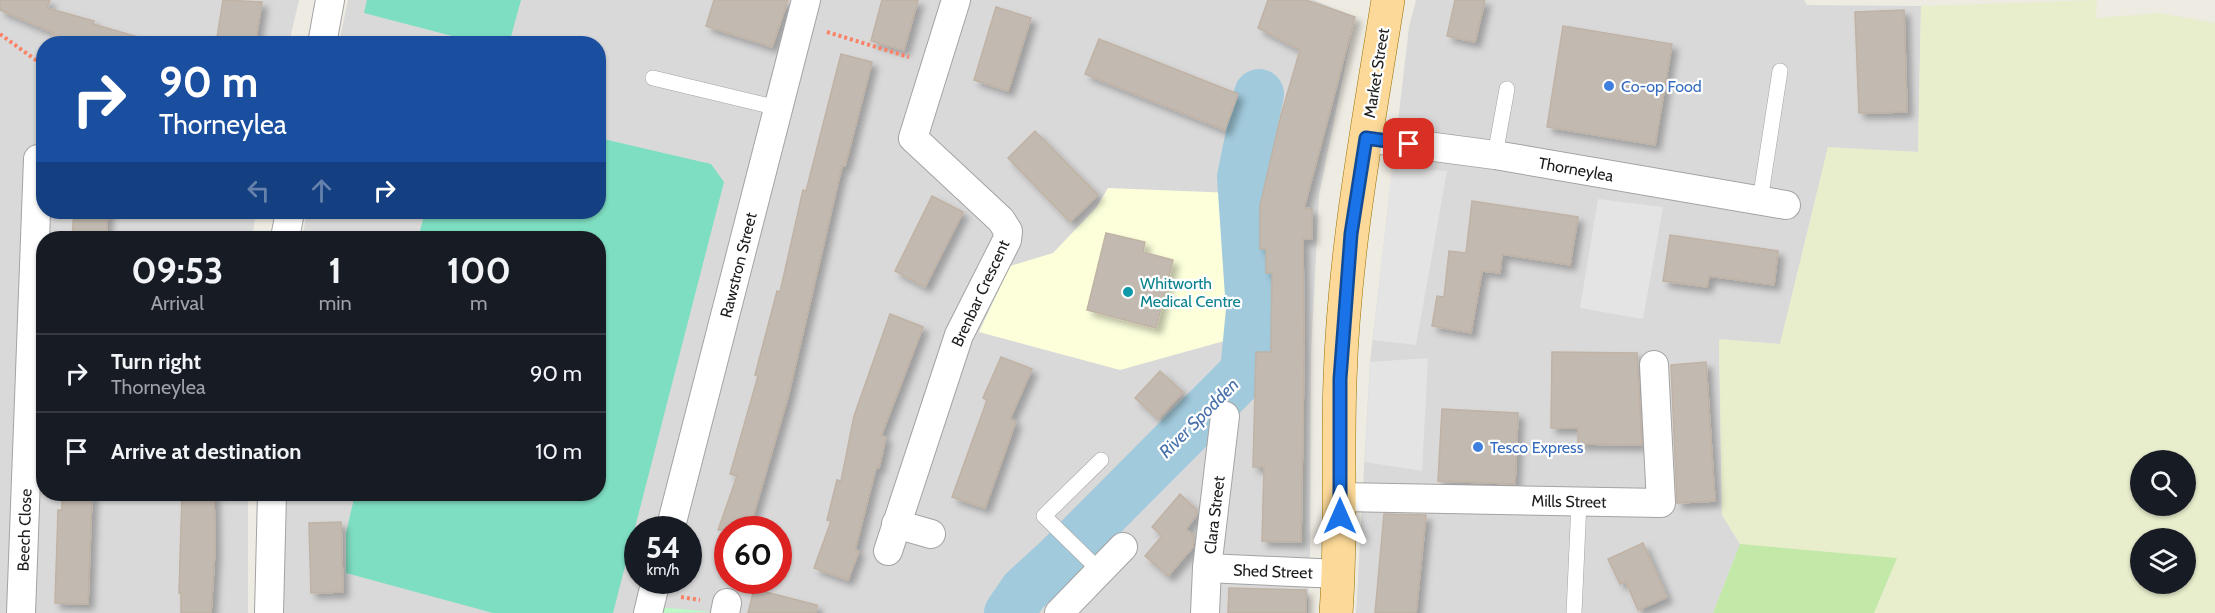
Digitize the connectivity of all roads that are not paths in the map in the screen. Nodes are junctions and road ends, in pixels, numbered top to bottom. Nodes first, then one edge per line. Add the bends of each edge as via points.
1 (330, 0) edge
2 (956, 0) edge
3 (1388, 0) edge
4 (803, 12) edge
5 (323, 36) edge
6 (1780, 71) dead end
7 (653, 78) dead end
8 (1508, 88) dead end
9 (778, 108) junction
10 (1366, 138) junction
11 (1495, 155) junction
12 (1773, 203) joint
13 (36, 212) edge
14 (1654, 365) dead end
15 (1225, 416) dead end
16 (1101, 460) dead end
17 (1340, 497) junction
18 (272, 501) edge
19 (1579, 502) junction
20 (674, 516) edge
21 (896, 524) junction
22 (931, 534) dead end
23 (1123, 547) dead end
24 (888, 551) dead end
25 (1093, 565) junction
26 (1207, 568) junction
27 (1339, 574) junction
28 (21, 613) edge
29 (269, 613) edge
30 (1059, 613) edge
31 (1205, 613) edge
32 (1336, 613) edge
33 (1574, 613) edge

1 - 5 street
2 - 21 street, Brenbar Crescent via 913,138 1001,220 1008,231 1007,240 959,335
3 - 10 main road, Market Street
4 - 9 street, Rawstron Street
6 - 12 lane
7 - 9 lane
8 - 11 lane
9 - 20 street, Rawstron Street
10 - 11 street, Thorneylea
10 - 17 main road, Market Street via 1351,234 1340,379
11 - 12 street, Thorneylea
13 - 28 street, Beech Close
14 - 19 street, Mills Street via 1661,503
15 - 26 street, Clara Street
16 - 25 lane via 1044,516
17 - 19 street, Mills Street
17 - 27 main road, Market Street
18 - 29 street
19 - 33 lane
21 - 22 street
21 - 24 street, Brenbar Crescent
23 - 25 street
25 - 30 street
26 - 27 street, Shed Street
26 - 31 street, Clara Street
27 - 32 main road, Market Street

